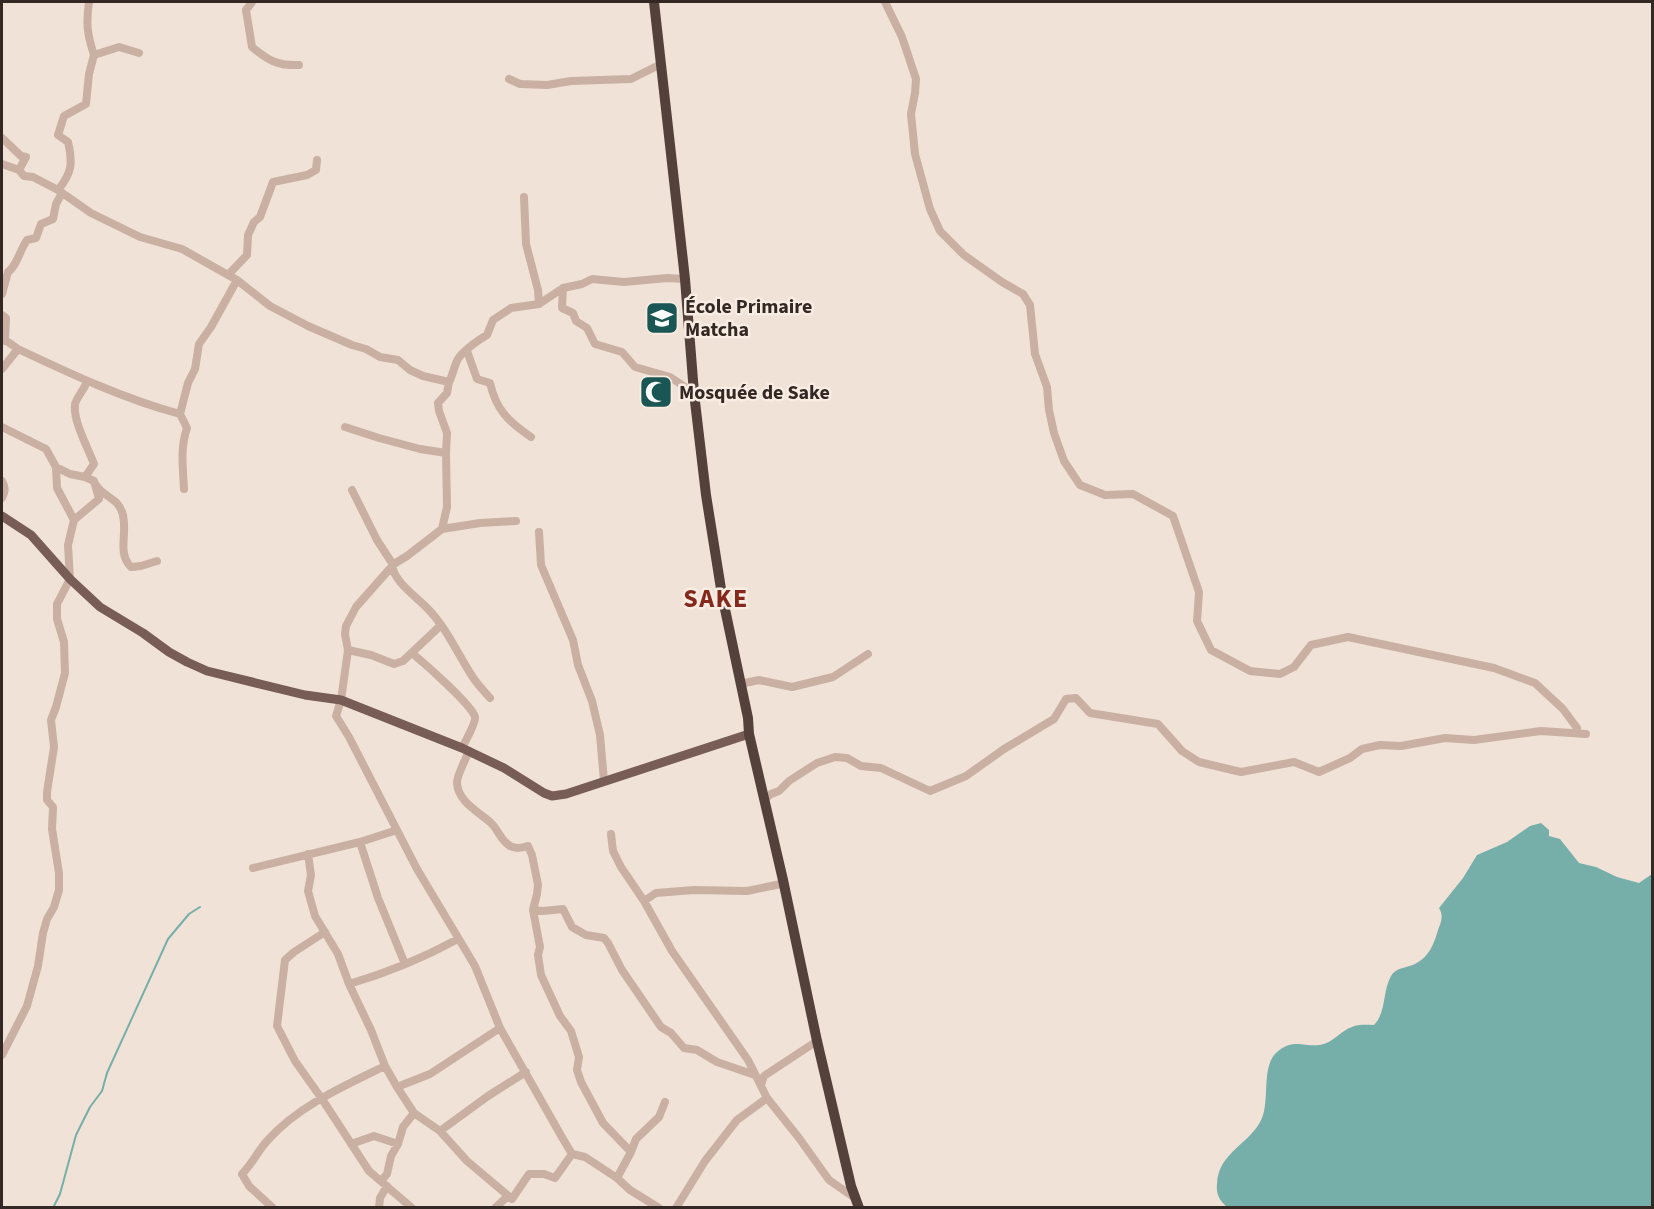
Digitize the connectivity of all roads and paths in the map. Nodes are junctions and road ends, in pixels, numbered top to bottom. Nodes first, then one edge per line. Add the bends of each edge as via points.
1 (89, 2) edge
2 (252, 2) edge
3 (654, 2) edge
4 (885, 2) edge
5 (139, 53) dead end
6 (94, 55) junction
7 (661, 64) junction
8 (298, 65) dead end
9 (509, 80) dead end
10 (2, 138) edge
11 (317, 160) dead end
12 (2, 164) edge
13 (19, 170) junction
14 (60, 191) junction
15 (524, 197) dead end
16 (228, 275) junction
17 (685, 279) junction
18 (237, 280) junction
19 (563, 288) junction
20 (2, 294) edge
21 (539, 304) junction
22 (2, 315) edge
23 (3, 340) edge
24 (18, 350) junction
25 (467, 351) junction
26 (2, 369) edge
27 (87, 381) junction
28 (449, 382) junction
29 (694, 393) junction
30 (180, 414) junction
31 (2, 427) edge
32 (345, 427) dead end
33 (531, 437) dead end
34 (446, 453) junction
35 (56, 467) junction
36 (85, 477) junction
37 (2, 481) edge
38 (94, 481) junction
39 (184, 489) dead end
40 (352, 490) dead end
41 (2, 498) edge
42 (2, 516) edge
43 (74, 520) junction
44 (516, 521) dead end
45 (442, 529) junction
46 (539, 532) dead end
47 (157, 561) dead end
48 (392, 567) junction
49 (70, 579) junction
50 (440, 626) junction
51 (348, 650) junction
52 (412, 653) junction
53 (868, 654) dead end
54 (740, 684) junction
55 (490, 698) dead end
56 (341, 700) junction
57 (1577, 728) dead end
58 (749, 734) junction
59 (1586, 734) dead end
60 (466, 749) junction
61 (603, 782) junction
62 (765, 799) junction
63 (397, 830) junction
64 (611, 834) dead end
65 (360, 842) junction
66 (308, 854) junction
67 (253, 868) dead end
68 (783, 880) junction
69 (644, 901) junction
70 (533, 910) junction
71 (325, 932) junction
72 (458, 939) junction
73 (405, 964) junction
74 (349, 984) junction
75 (500, 1028) junction
76 (817, 1041) junction
77 (2, 1055) edge
78 (385, 1066) junction
79 (526, 1072) junction
80 (755, 1074) junction
81 (760, 1085) junction
82 (397, 1087) junction
83 (767, 1098) junction
84 (322, 1099) junction
85 (665, 1102) dead end
86 (414, 1113) junction
87 (440, 1131) junction
88 (351, 1144) junction
89 (398, 1144) junction
90 (631, 1152) junction
91 (572, 1154) junction
92 (617, 1178) junction
93 (384, 1183) junction
94 (508, 1196) junction
95 (857, 1203) edge
96 (273, 1208) edge
97 (379, 1208) edge
98 (412, 1208) edge
99 (495, 1208) edge
100 (659, 1208) edge
101 (676, 1208) edge

1 - 6 street via 87,36
2 - 8 street via 246,10 252,47 268,60
3 - 7 highway
4 - 57 street via 916,79 912,114 915,154 934,220 963,255 1023,294 1030,305 1035,354 1047,387 1054,433 1064,461 1080,485 1105,495 1133,495 1173,516 1199,592 1197,621 1211,650 1250,671 1280,674 1294,667 1311,645 1348,637 1494,668 1535,683
5 - 6 street via 119,47
6 - 14 street via 86,104 64,116 58,135 68,142 71,155 71,170
7 - 9 street via 631,79 547,85
7 - 17 highway
10 - 13 street via 26,158
11 - 16 street via 316,170 307,175 273,182 260,217 248,235 247,255
12 - 13 street
13 - 14 street via 24,176
14 - 16 street via 90,213 140,237 182,249
14 - 20 street via 53,219 41,225 36,238 27,240 20,250
15 - 21 street via 525,244
16 - 18 street
17 - 19 street via 592,279
17 - 29 highway
18 - 28 street via 270,306 308,326 380,357 398,360 423,376
18 - 30 street via 199,344
19 - 21 street
19 - 29 street via 562,309 573,313 595,344 622,352 635,367 670,377
21 - 25 street via 501,313 487,335
22 - 23 street via 6,318
23 - 24 street
24 - 26 street
24 - 27 street
25 - 28 street via 459,356
25 - 33 street via 477,379 490,383 494,400 513,424
27 - 30 street
27 - 36 street via 74,402 78,426 94,464
28 - 34 street via 447,393 438,403 447,433
29 - 54 highway via 706,495
30 - 39 street via 187,428 182,456
31 - 35 street via 46,449
32 - 34 street
34 - 45 street via 447,507
35 - 36 street
35 - 43 street via 57,488
36 - 38 street
37 - 41 street
38 - 43 street via 99,500
38 - 47 street via 100,492 122,510 125,561 131,567
40 - 48 street
42 - 49 main road via 31,535
43 - 49 street via 68,544
44 - 45 street
45 - 48 street
46 - 61 street via 541,565 573,640 592,701 600,735
48 - 50 street via 406,589
48 - 51 street via 350,616 345,633
49 - 56 main road via 100,607 169,652 207,671 305,696
49 - 77 street via 57,604 65,673 51,720 54,747 47,792 53,807 59,890 43,933 27,1006
50 - 52 street
50 - 55 street
51 - 52 street via 394,664
51 - 56 street
52 - 60 street via 473,713 475,722
53 - 54 street via 833,677 792,687 759,680
54 - 58 highway
56 - 60 main road
56 - 63 street via 336,716
58 - 61 main road
58 - 62 highway
59 - 62 street via 1541,731 1474,740 1445,738 1401,746 1380,745 1362,749 1319,772 1294,762 1240,772 1200,762 1182,751 1158,724 1090,713 1076,698 1070,698 1054,719 966,776 930,791 880,768 835,757 818,763
60 - 61 main road via 552,796
60 - 70 street via 457,782 461,795 508,845 528,846 538,885
62 - 68 highway
63 - 65 street
63 - 72 street
64 - 69 street via 621,867
65 - 66 street
65 - 73 street
66 - 67 street
66 - 71 street via 308,891 315,916
68 - 69 street via 781,884 747,891 657,893
68 - 76 highway
69 - 80 street via 672,951
70 - 80 street via 563,909 572,927 586,935 604,938 661,1027 684,1048
70 - 90 street via 542,975 571,1031 581,1082 603,1124
71 - 74 street
71 - 84 street via 285,960 277,1026 295,1061
72 - 73 street
72 - 75 street via 476,966
73 - 74 street
74 - 78 street
75 - 79 street
75 - 82 street via 430,1074
76 - 81 street via 764,1076
76 - 95 highway
78 - 82 street
78 - 84 street
79 - 87 street
79 - 91 street
80 - 81 street
81 - 83 street
82 - 86 street
83 - 95 street via 829,1180
83 - 101 street via 737,1120
84 - 88 street
84 - 96 street via 267,1141 242,1174
85 - 90 street via 659,1117 636,1138
86 - 87 street
86 - 89 street via 403,1127
87 - 94 street via 467,1161
88 - 89 street via 374,1136
88 - 93 street via 369,1171
89 - 93 street
90 - 92 street
91 - 92 street via 585,1157
91 - 94 street via 555,1178 529,1174 512,1199
92 - 100 street
93 - 97 street
93 - 98 street
94 - 99 street

